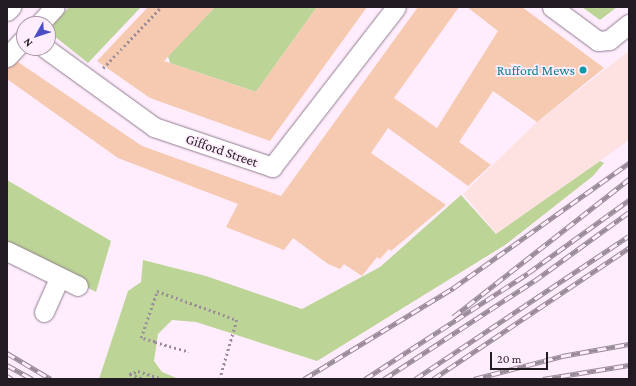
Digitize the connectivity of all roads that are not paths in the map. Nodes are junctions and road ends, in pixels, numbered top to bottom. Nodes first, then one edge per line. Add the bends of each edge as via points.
1 (11, 7) edge
2 (55, 7) edge
3 (396, 7) edge
4 (552, 7) edge
5 (7, 11) edge
6 (46, 16) edge
7 (629, 24) edge
8 (16, 47) edge
9 (56, 56) edge
10 (7, 57) edge
11 (7, 251) edge
12 (59, 278) junction
13 (78, 286) dead end
14 (44, 312) dead end

1 - 5 street
2 - 6 street
3 - 9 street, Gifford Street via 272,167 154,127
4 - 7 street via 598,41 609,40
8 - 10 street
11 - 12 street
12 - 13 street
12 - 14 street

